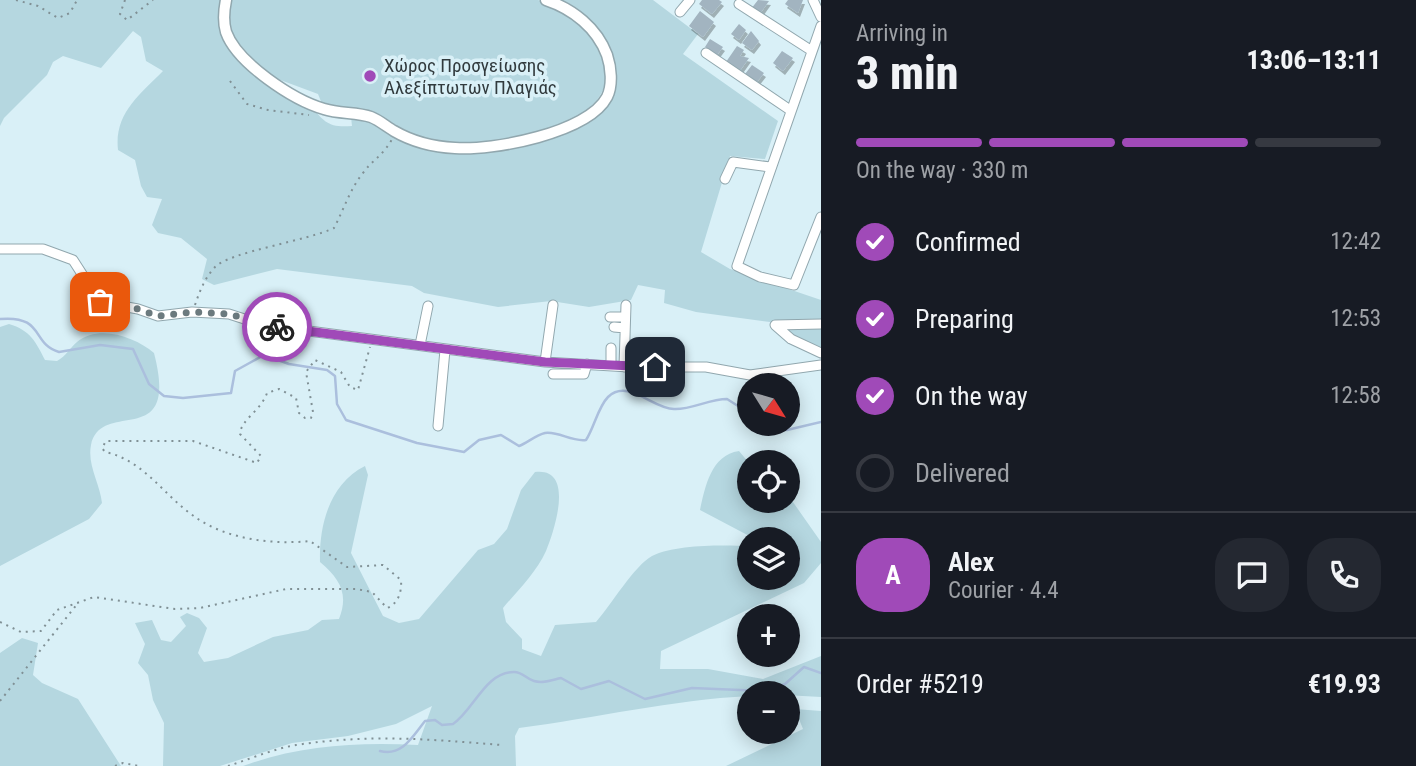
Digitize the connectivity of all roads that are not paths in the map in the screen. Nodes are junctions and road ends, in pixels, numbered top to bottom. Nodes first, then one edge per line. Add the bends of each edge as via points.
1 (226, 0) edge
2 (546, 0) edge
3 (690, 0) edge
4 (813, 0) edge
5 (739, 4) dead end
6 (680, 12) dead end
7 (821, 17) edge
8 (821, 26) edge
9 (812, 51) junction
10 (706, 53) dead end
11 (790, 110) junction
12 (770, 167) junction
13 (725, 179) dead end
14 (821, 217) edge
15 (0, 250) edge
16 (553, 305) dead end
17 (626, 305) dead end
18 (428, 306) dead end
19 (610, 317) dead end
20 (625, 317) junction
21 (821, 324) edge
22 (614, 327) dead end
23 (625, 328) junction
24 (630, 343) dead end
25 (420, 345) junction
26 (611, 348) dead end
27 (445, 350) junction
28 (821, 353) edge
29 (545, 362) junction
30 (587, 365) junction
31 (821, 365) edge
32 (611, 366) junction
33 (626, 367) junction
34 (553, 374) dead end
35 (438, 426) dead end

1 - 2 street via 226,33 248,64 285,89 322,108 371,117 415,142 457,149 518,142 555,132 607,97 611,76 607,55 585,22
3 - 6 street
4 - 7 street
5 - 9 street
8 - 9 street
9 - 11 street
10 - 11 street
11 - 12 street
12 - 13 street via 733,162
12 - 14 street via 737,266 794,285
15 - 25 street via 43,249 73,260 100,302 158,316 229,314 263,325
16 - 29 street
17 - 20 street
18 - 25 street
19 - 20 street
20 - 23 street
21 - 28 street via 775,325 791,339
22 - 23 street
23 - 33 street
24 - 33 street
25 - 27 street
26 - 32 street
27 - 29 street
27 - 35 street
29 - 30 street
30 - 32 street
30 - 34 street via 579,376
31 - 33 street via 759,375 706,367
32 - 33 street

